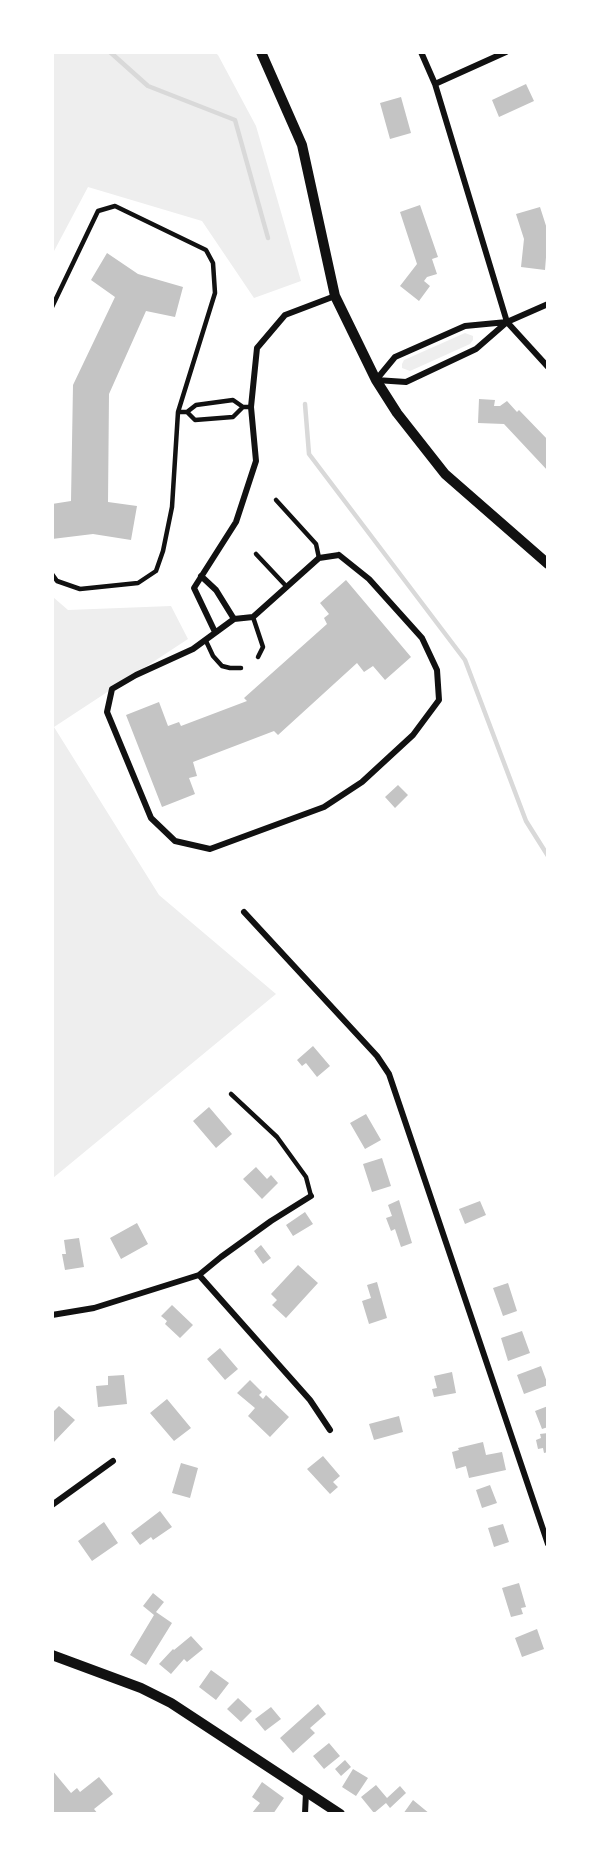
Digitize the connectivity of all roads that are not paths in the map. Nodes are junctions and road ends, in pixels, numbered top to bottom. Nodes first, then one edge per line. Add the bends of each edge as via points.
1 (261, 52) edge
2 (421, 52) edge
3 (506, 52) edge
4 (435, 84) junction
5 (335, 296) junction
6 (548, 304) edge
7 (52, 307) edge
8 (507, 322) junction
9 (548, 367) edge
10 (376, 380) junction
11 (243, 407) junction
12 (251, 407) junction
13 (178, 412) junction
14 (187, 412) junction
15 (276, 500) dead end
16 (256, 554) dead end
17 (319, 558) junction
18 (548, 564) edge
19 (52, 574) edge
20 (201, 576) junction
21 (287, 587) junction
22 (253, 617) junction
23 (234, 619) junction
24 (215, 632) junction
25 (206, 641) junction
26 (258, 657) dead end
27 (241, 668) dead end
28 (244, 912) dead end
29 (231, 1094) dead end
30 (311, 1196) joint
31 (199, 1275) junction
32 (52, 1315) edge
33 (330, 1430) dead end
34 (113, 1461) dead end
35 (52, 1505) edge
36 (548, 1544) edge
37 (52, 1655) edge
38 (306, 1791) junction
39 (305, 1814) edge
40 (340, 1814) edge

1 - 5 street via 302,145
2 - 4 street
3 - 4 street
4 - 8 street
5 - 10 street
5 - 12 street via 285,315 257,348
6 - 8 street
7 - 13 lane via 98,211 115,206 206,250 213,263 216,293
8 - 9 street
8 - 10 street via 476,349 406,382
8 - 10 street via 465,326 395,357
10 - 18 street via 396,413 445,474
11 - 12 lane
11 - 14 lane via 233,400 196,405
11 - 14 lane via 233,417 195,420
12 - 20 street via 256,461 236,522
13 - 14 lane
13 - 19 lane via 172,507 156,571 138,583 80,589
15 - 17 lane via 316,544
16 - 21 lane
17 - 21 street
17 - 25 street via 339,555 369,579 422,638 437,670 439,700 412,735 362,782 324,807 210,849 175,841 151,818 107,712 112,689
20 - 23 street via 216,590
20 - 24 street via 194,588
21 - 22 street
22 - 23 street
22 - 26 lane via 263,647
23 - 24 street
24 - 25 street
25 - 27 lane via 222,666
28 - 36 street via 377,1056 389,1074
29 - 30 lane via 277,1137 306,1177
30 - 31 street
31 - 32 street via 94,1308
31 - 33 street via 310,1400
34 - 35 street
37 - 38 street via 171,1703
38 - 39 street
38 - 40 street

